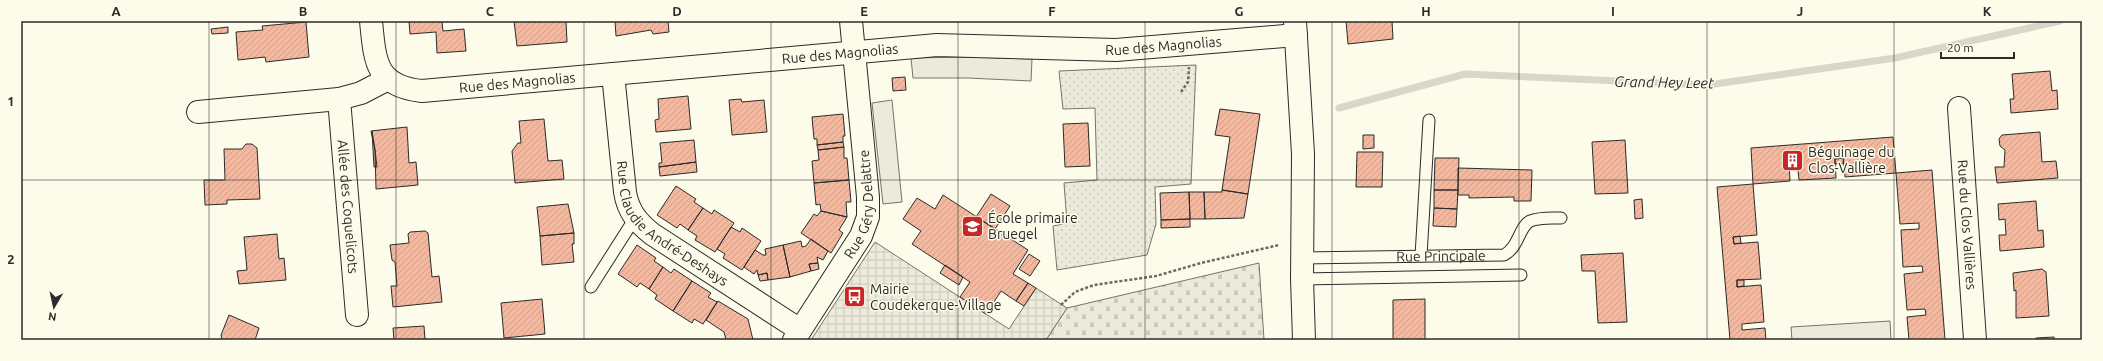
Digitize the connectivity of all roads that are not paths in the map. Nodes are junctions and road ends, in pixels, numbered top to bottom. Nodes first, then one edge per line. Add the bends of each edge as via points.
1 (371, 21) edge
2 (851, 21) edge
3 (1296, 28) edge
4 (854, 52) junction
5 (613, 74) junction
6 (388, 79) junction
7 (339, 99) junction
8 (1959, 108) dead end
9 (198, 112) dead end
10 (1429, 120) dead end
11 (635, 218) junction
12 (1561, 218) dead end
13 (1421, 256) junction
14 (1302, 259) junction
15 (1521, 274) dead end
16 (591, 287) dead end
17 (357, 315) dead end
18 (797, 335) edge
19 (1304, 340) edge
20 (1975, 340) edge

1 - 6 street via 374,56
2 - 4 street, Rue Géry Delattre
3 - 4 street, Rue des Magnolias via 1116,50 955,45
3 - 14 street via 1302,154
4 - 5 street, Rue des Magnolias
4 - 18 street, Rue Géry Delattre via 868,217 861,236
5 - 6 street, Rue des Magnolias via 432,91 402,87
5 - 11 street, Rue Claudie André-Deshays via 625,192 627,203
6 - 7 street via 361,93
7 - 9 street
7 - 17 street, Allée des Coquelicots
8 - 20 street, Rue du Clos Vallières
10 - 13 lane
11 - 16 lane
11 - 18 street, Rue Claudie André-Deshays via 652,234
12 - 13 lane, Rue Principale via 1530,221 1512,249 1504,255
13 - 14 lane, Rue Principale
14 - 15 lane, Rue Principale
14 - 19 street

